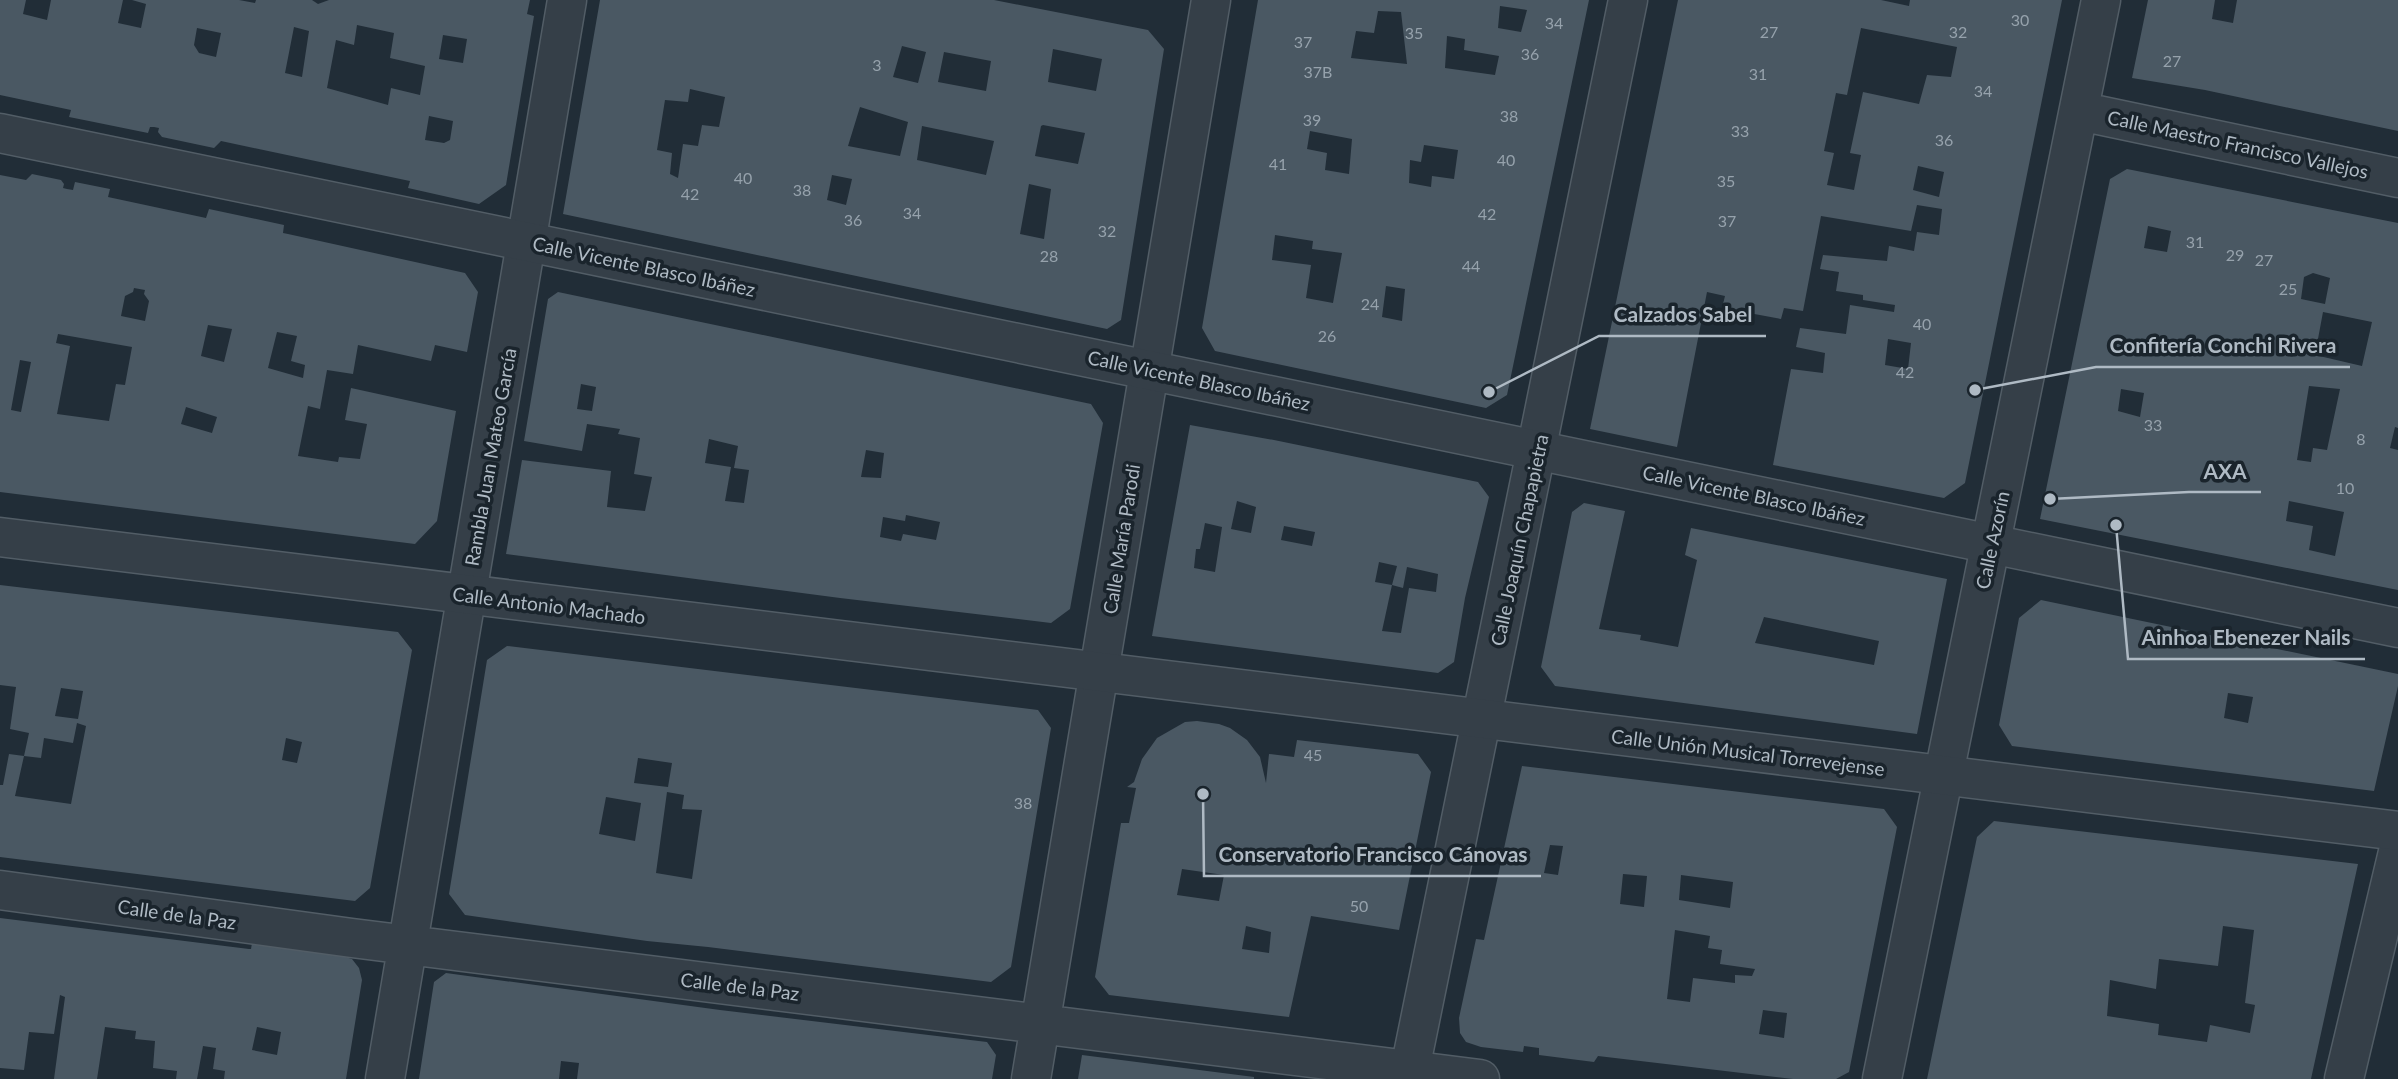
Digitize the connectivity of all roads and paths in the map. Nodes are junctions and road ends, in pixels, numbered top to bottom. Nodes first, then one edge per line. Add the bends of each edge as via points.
1 (567, 0) edge
2 (1211, 0) edge
3 (1628, 0) edge
4 (2101, 0) edge
5 (2078, 110) junction
6 (0, 133) edge
7 (2398, 178) edge
8 (526, 241) junction
9 (1149, 370) junction
10 (1538, 450) junction
11 (0, 537) edge
12 (1991, 544) junction
13 (466, 595) junction
14 (2398, 628) edge
15 (1099, 672) junction
16 (1481, 719) junction
17 (1943, 776) junction
18 (2398, 831) edge
19 (2398, 852) edge
20 (0, 890) edge
21 (408, 945) junction
22 (1040, 1024) junction
23 (1409, 1074) edge
24 (385, 1079) edge
25 (1031, 1079) edge
26 (1480, 1079) edge
27 (1882, 1079) edge
28 (2344, 1079) edge

1 - 8 street, Rambla Juan Mateo García
2 - 9 street, Calle María Parodi
3 - 10 street, Calle Joaquín Chapapietra
4 - 5 street, Calle Azorín
5 - 7 street, Calle Maestro Francisco Vallejos
5 - 12 street, Calle Azorín
6 - 8 street, Calle Vicente Blasco Ibáñez
8 - 9 street, Calle Vicente Blasco Ibáñez
8 - 13 street, Rambla Juan Mateo García
9 - 10 street, Calle Vicente Blasco Ibáñez
9 - 15 street, Calle María Parodi
10 - 12 street, Calle Vicente Blasco Ibáñez
10 - 16 street, Calle Joaquín Chapapietra
11 - 13 street, Calle Antonio Machado
12 - 14 street, Calle Vicente Blasco Ibáñez
12 - 17 street, Calle Azorín
13 - 15 street, Calle Antonio Machado
13 - 21 street, Rambla Juan Mateo García
15 - 16 street, Calle Unión Musical Torrevejense
15 - 22 street, Calle María Parodi
16 - 17 street, Calle Unión Musical Torrevejense
16 - 23 street, Calle Joaquín Chapapietra
17 - 18 street, Calle Unión Musical Torrevejense
17 - 27 street, Calle Azorín
19 - 28 street
20 - 21 street, Calle de la Paz
21 - 22 street, Calle de la Paz
21 - 24 street, Rambla Juan Mateo García
22 - 23 street, Calle de la Paz
22 - 25 street, Calle María Parodi
23 - 26 street, Calle de la Paz

